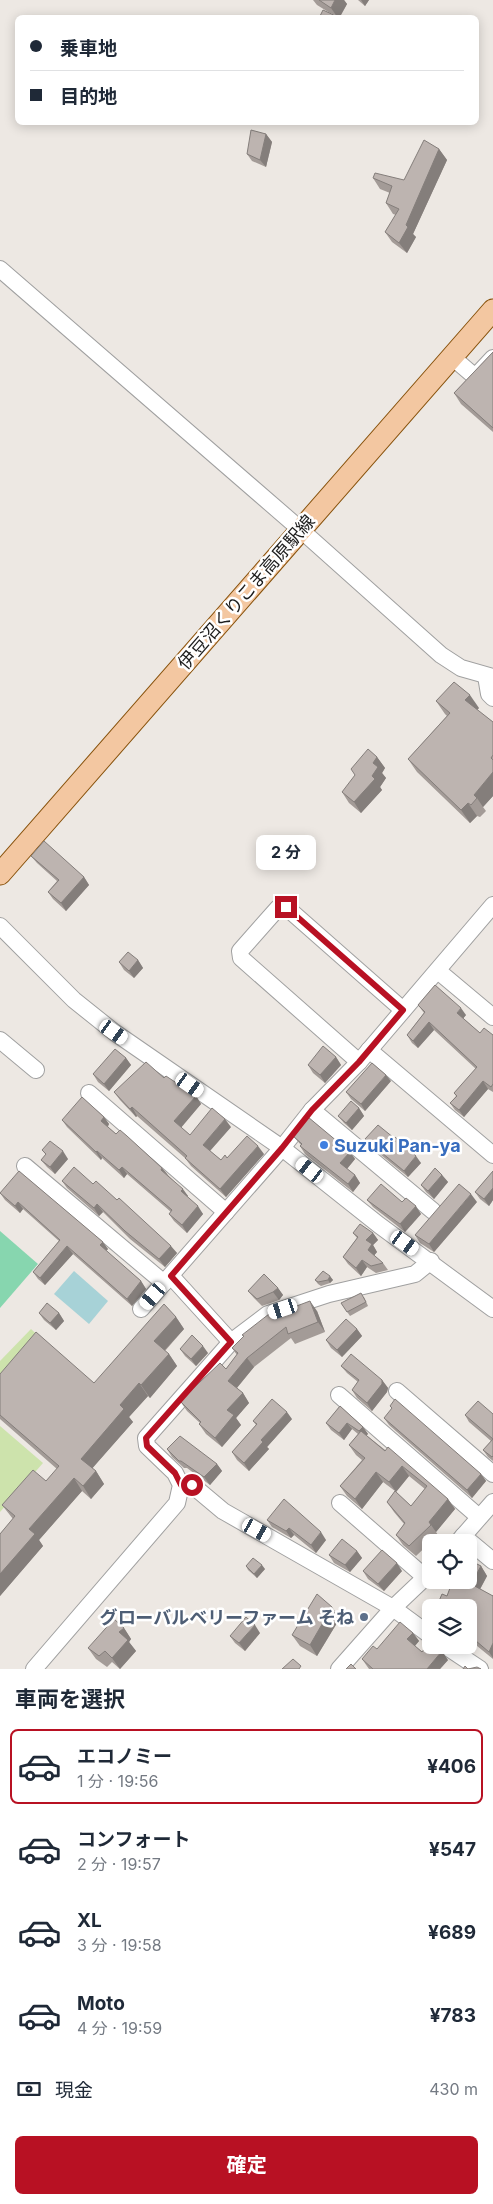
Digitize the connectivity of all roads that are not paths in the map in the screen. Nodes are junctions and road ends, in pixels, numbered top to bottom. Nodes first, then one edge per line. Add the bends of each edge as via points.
1 (0, 269) edge
2 (493, 310) edge
3 (452, 357) junction
4 (493, 358) edge
5 (300, 530) junction
6 (489, 677) edge
7 (493, 698) edge
8 (0, 874) edge
9 (493, 905) edge
10 (0, 926) edge
11 (438, 970) junction
12 (403, 1010) junction
13 (493, 1017) edge
14 (0, 1040) edge
15 (364, 1056) junction
16 (36, 1070) dead end
17 (89, 1093) dead end
18 (312, 1110) junction
19 (282, 1148) junction
20 (493, 1155) edge
21 (25, 1166) dead end
22 (433, 1211) edge
23 (226, 1212) junction
24 (431, 1261) junction
25 (167, 1279) junction
26 (141, 1309) dead end
27 (493, 1309) edge
28 (231, 1342) junction
29 (397, 1391) dead end
30 (339, 1395) dead end
31 (493, 1474) edge
32 (181, 1485) junction
33 (493, 1502) edge
34 (340, 1503) dead end
35 (479, 1517) junction
36 (465, 1534) edge
37 (477, 1550) edge
38 (493, 1561) edge
39 (422, 1570) edge
40 (422, 1581) edge
41 (393, 1608) junction
42 (422, 1629) edge
43 (458, 1654) edge
44 (34, 1669) edge
45 (339, 1669) edge
46 (480, 1669) edge

1 - 5 street
2 - 3 main road, 伊豆沼くりこま高原駅線
3 - 4 street via 473,375
3 - 5 main road, 伊豆沼くりこま高原駅線
5 - 6 street via 441,655 461,668
5 - 8 main road, 伊豆沼くりこま高原駅線
6 - 7 street via 489,694
9 - 11 street
10 - 19 street via 74,1000 114,1032
11 - 12 street
11 - 13 street
12 - 15 street
12 - 15 street via 286,907 278,908 240,951 242,958
14 - 16 street
15 - 18 street
15 - 20 street
17 - 23 street
18 - 19 street
18 - 22 street
19 - 23 street
19 - 24 street
21 - 25 street
23 - 25 street
24 - 27 street
24 - 28 street via 415,1274 329,1294 268,1314
25 - 26 street
25 - 28 street
28 - 32 street via 146,1438 147,1446 175,1473
29 - 31 street
30 - 35 street
32 - 41 street via 192,1485 223,1511
32 - 44 street via 177,1503
33 - 35 street
34 - 39 street
35 - 36 street
37 - 38 street
40 - 41 street
41 - 42 street
41 - 45 street
43 - 46 street

